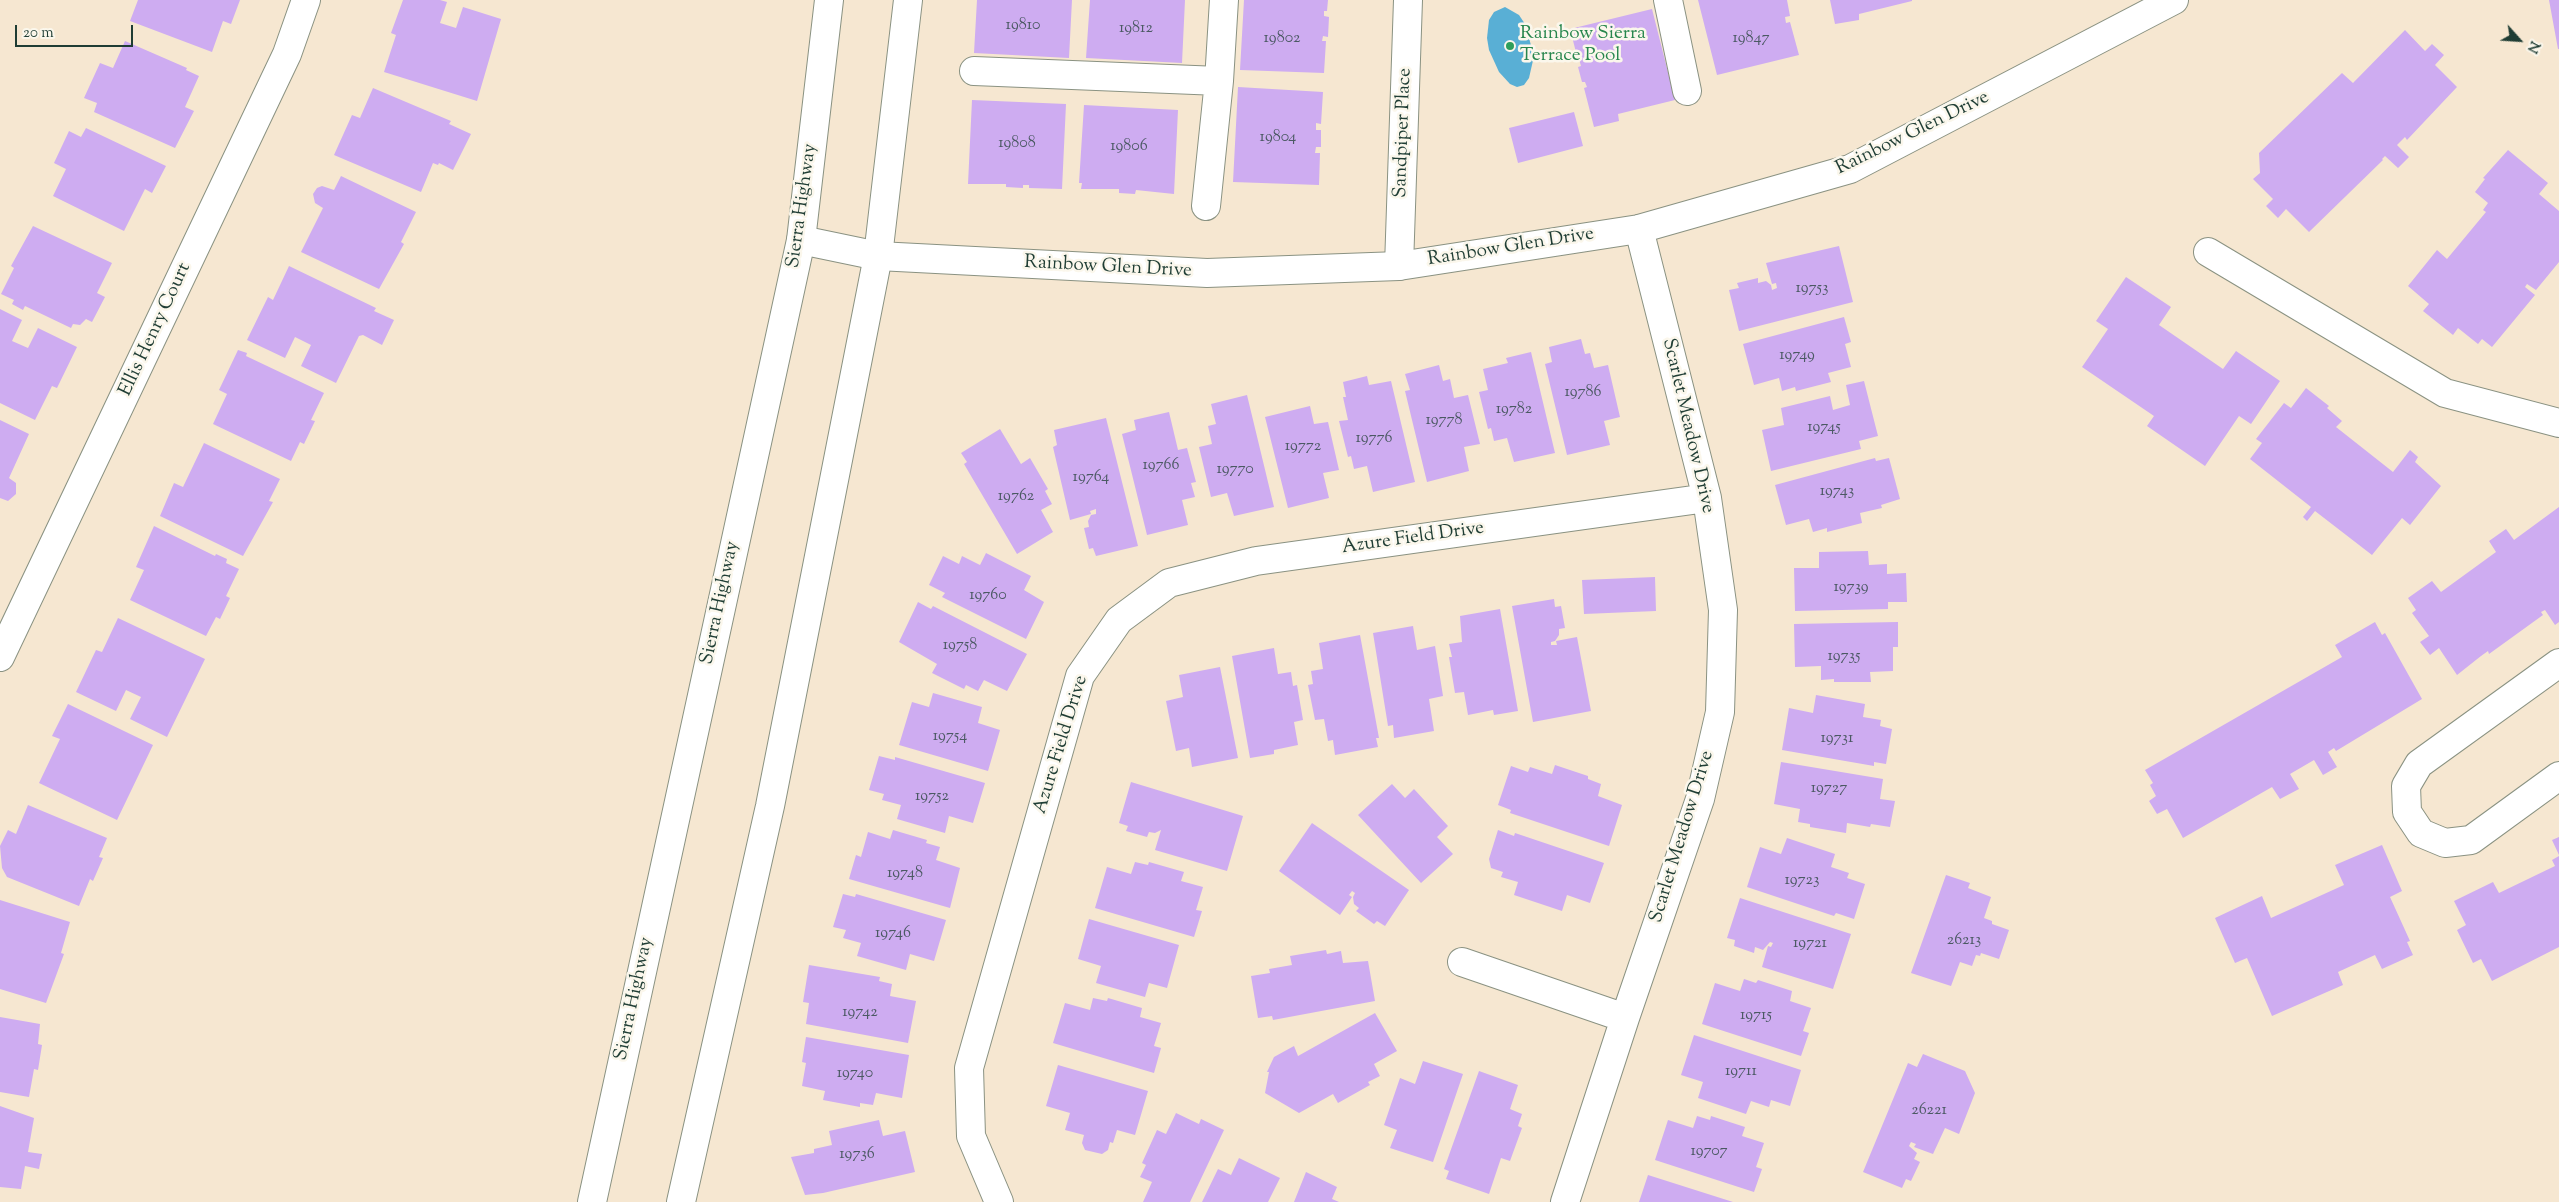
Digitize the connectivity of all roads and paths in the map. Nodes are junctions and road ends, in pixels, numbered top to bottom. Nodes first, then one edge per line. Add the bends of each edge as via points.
1 (306, 0) edge
2 (828, 0) edge
3 (908, 0) edge
4 (1224, 0) edge
5 (1408, 0) edge
6 (1668, 0) edge
7 (2174, 0) edge
8 (974, 71) dead end
9 (1219, 81) junction
10 (1687, 91) dead end
11 (1206, 206) dead end
12 (1639, 229) junction
13 (801, 240) junction
14 (2208, 252) dead end
15 (878, 256) junction
16 (1399, 266) junction
17 (2559, 423) edge
18 (1707, 498) junction
19 (0, 657) edge
20 (2559, 664) edge
21 (2559, 776) edge
22 (1462, 962) dead end
23 (1624, 1018) junction
24 (592, 1202) edge
25 (681, 1202) edge
26 (1000, 1202) edge
27 (1565, 1202) edge

1 - 19 street, Ellis Henry Court via 287,54
2 - 13 street, Sierra Highway
3 - 15 street
4 - 9 street
5 - 16 street, Sandpiper Place
6 - 10 street
7 - 12 street, Rainbow Glen Drive via 1850,169
8 - 9 street
9 - 11 street
12 - 16 street, Rainbow Glen Drive
12 - 18 street, Scarlet Meadow Drive
13 - 15 street, Rainbow Glen Drive
13 - 24 street, Sierra Highway
14 - 17 street via 2446,393
15 - 16 street, Rainbow Glen Drive via 1207,273
15 - 25 street via 770,806
18 - 23 street, Scarlet Meadow Drive via 1723,610 1720,712 1700,799
18 - 26 street, Azure Field Drive via 1256,561 1168,583 1119,620 1080,676 969,1068 971,1136
20 - 21 street via 2419,764 2406,786 2407,812 2421,833 2445,843 2471,840
22 - 23 street
23 - 27 street, Scarlet Meadow Drive

